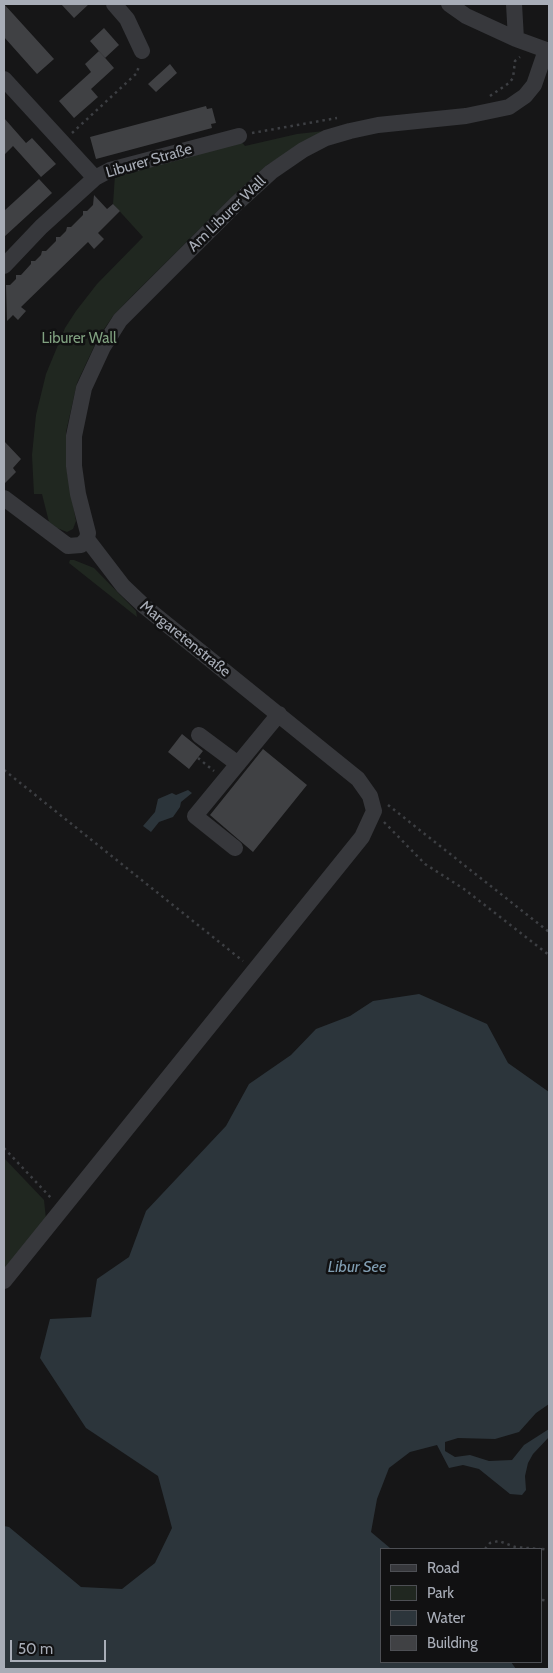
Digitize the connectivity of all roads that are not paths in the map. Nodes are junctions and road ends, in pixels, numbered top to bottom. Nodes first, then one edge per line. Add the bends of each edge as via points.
1 (114, 4) edge
2 (449, 4) edge
3 (514, 4) edge
4 (516, 39) junction
5 (142, 51) road end
6 (546, 56) edge
7 (4, 79) edge
8 (549, 86) edge
9 (525, 96) junction
10 (239, 136) road end
11 (96, 178) junction
12 (4, 266) edge
13 (4, 498) edge
14 (87, 539) junction
15 (279, 714) junction
16 (199, 735) dead end
17 (238, 764) junction
18 (235, 848) dead end
19 (4, 1281) edge

1 - 5 street via 127,18
2 - 4 street via 466,16
3 - 4 street
4 - 6 street
6 - 9 street, Am Liburer Wall via 534,85
7 - 11 street
8 - 9 street
9 - 14 street, Am Liburer Wall via 509,107 466,116 378,125 318,142 271,172 154,284 120,320 103,347 84,388 78,410 74,466
10 - 11 street, Liburer Straße via 110,170
11 - 12 street, Liburer Straße
13 - 14 street via 68,546 81,545
14 - 15 street, Margaretenstraße via 123,586 144,606
15 - 17 street
15 - 19 street, Margaretenstraße via 358,779 372,804 362,837
16 - 17 street
17 - 18 street via 195,816

